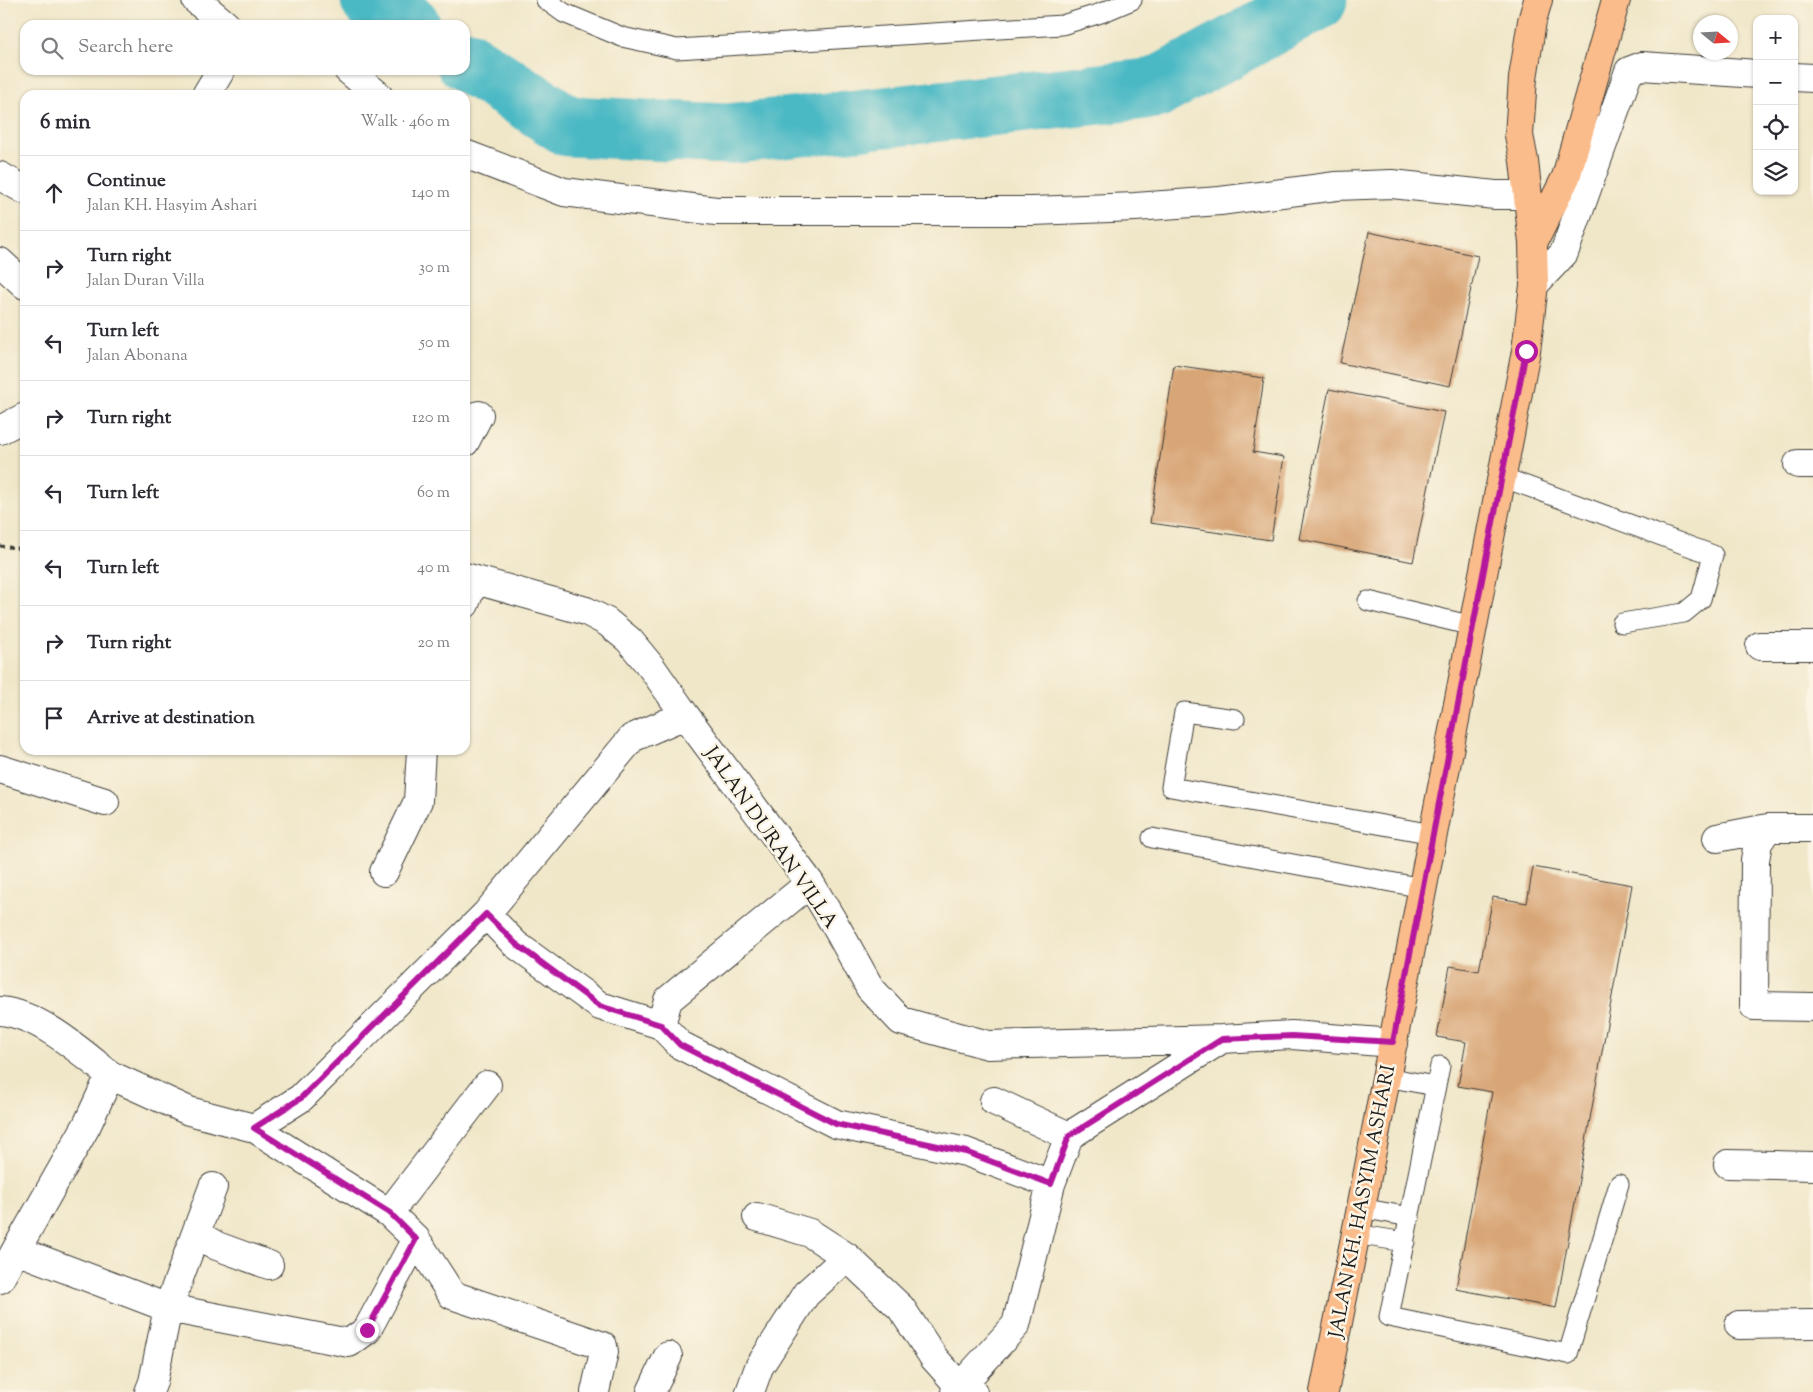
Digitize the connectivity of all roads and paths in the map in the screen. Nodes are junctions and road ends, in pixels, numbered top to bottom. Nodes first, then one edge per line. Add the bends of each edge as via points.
1 (196, 0) edge
2 (546, 0) edge
3 (1132, 0) edge
4 (1616, 0) edge
5 (1535, 10) edge
6 (220, 20) edge
7 (1753, 74) edge
8 (218, 75) edge
9 (354, 75) edge
10 (1798, 77) edge
11 (1813, 78) edge
12 (209, 90) edge
13 (372, 90) edge
14 (470, 156) edge
15 (0, 176) edge
16 (20, 187) edge
17 (1527, 196) junction
18 (1532, 243) junction
19 (1534, 284) junction
20 (479, 416) dead end
21 (20, 420) edge
22 (0, 430) edge
23 (470, 433) edge
24 (1502, 477) junction
25 (0, 546) edge
26 (20, 549) edge
27 (470, 587) edge
28 (1368, 601) dead end
29 (1622, 623) dead end
30 (1473, 626) junction
31 (1760, 646) dead end
32 (1813, 646) edge
33 (685, 715) junction
34 (1236, 719) dead end
35 (421, 755) edge
36 (0, 769) edge
37 (105, 802) dead end
38 (1768, 828) junction
39 (1813, 828) edge
40 (1433, 834) junction
41 (1152, 838) dead end
42 (1716, 838) dead end
43 (384, 872) dead end
44 (810, 883) junction
45 (1422, 888) junction
46 (486, 914) junction
47 (1813, 1007) edge
48 (0, 1010) edge
49 (661, 1025) junction
50 (1222, 1039) junction
51 (1393, 1042) junction
52 (1440, 1066) dead end
53 (110, 1075) junction
54 (1386, 1077) junction
55 (487, 1085) dead end
56 (1435, 1086) junction
57 (994, 1101) dead end
58 (254, 1128) junction
59 (1069, 1136) junction
60 (1728, 1164) dead end
61 (1813, 1166) edge
62 (1051, 1184) junction
63 (1619, 1184) dead end
64 (213, 1187) dead end
65 (390, 1213) junction
66 (757, 1217) dead end
67 (1410, 1217) junction
68 (1358, 1221) junction
69 (196, 1234) junction
70 (416, 1239) junction
71 (1405, 1242) junction
72 (16, 1250) junction
73 (847, 1257) junction
74 (269, 1265) dead end
75 (0, 1279) edge
76 (168, 1308) junction
77 (1813, 1324) edge
78 (1739, 1325) dead end
79 (668, 1356) dead end
80 (963, 1390) edge
81 (149, 1392) edge
82 (595, 1392) edge
83 (651, 1392) edge
84 (750, 1392) edge
85 (1324, 1392) edge

1 - 6 street
2 - 3 lane via 564,13 622,37 677,49 1062,25
4 - 18 main road via 1566,177
5 - 17 main road, JALAN KH. HASYIM ASHARI via 1523,78 1519,135
7 - 19 street via 1642,66 1629,71 1564,253
8 - 12 street
9 - 13 street
10 - 11 street
14 - 17 street via 564,192 716,212 1070,210 1220,201 1336,186 1392,184
15 - 16 street
17 - 18 main road, JALAN KH. HASYIM ASHARI
18 - 19 main road, JALAN KH. HASYIM ASHARI
19 - 24 main road, JALAN KH. HASYIM ASHARI via 1526,351
20 - 23 street
21 - 22 street
24 - 29 lane via 1713,555 1701,599 1684,613
24 - 30 main road, JALAN KH. HASYIM ASHARI
25 - 26 path
27 - 33 street, JALAN DURAN VILLA via 586,611 607,622 629,640
28 - 30 lane
30 - 40 main road, JALAN KH. HASYIM ASHARI
31 - 32 street
33 - 44 street, JALAN DURAN VILLA
33 - 46 street via 632,738
34 - 40 lane via 1184,712 1171,787
35 - 43 street via 418,801
36 - 37 street
38 - 39 street
38 - 42 street
38 - 47 street via 1758,843 1755,860 1754,1006
40 - 45 main road, JALAN KH. HASYIM ASHARI
41 - 45 lane
44 - 49 street via 668,1000
44 - 50 street, JALAN DURAN VILLA via 870,988 901,1021 988,1045
45 - 51 main road, JALAN KH. HASYIM ASHARI
46 - 49 street via 516,944 600,1006
46 - 58 street via 301,1098
48 - 53 street via 43,1025
49 - 62 street via 680,1045 836,1124 966,1152
50 - 51 street, JALAN DURAN VILLA via 1292,1036
50 - 59 street
51 - 54 main road, JALAN KH. HASYIM ASHARI
52 - 56 lane
53 - 58 street via 189,1111
53 - 72 street via 87,1125
54 - 56 lane
54 - 68 main road, JALAN KH. HASYIM ASHARI
55 - 65 street
56 - 67 lane
57 - 59 street
58 - 65 street
59 - 62 street
60 - 61 street
62 - 80 street via 1016,1325
63 - 71 lane via 1568,1354 1389,1317
64 - 69 street
65 - 70 street
66 - 73 street via 810,1233
67 - 68 lane
67 - 71 lane
68 - 71 lane
68 - 85 main road, JALAN KH. HASYIM ASHARI
69 - 74 street via 217,1246
69 - 76 street
70 - 76 street via 367,1330 349,1342
70 - 82 street via 452,1295 603,1346
72 - 75 street
72 - 76 street
73 - 80 street via 901,1308 934,1358
73 - 84 street via 806,1294 759,1367
76 - 81 street via 154,1382
77 - 78 street
79 - 83 street

